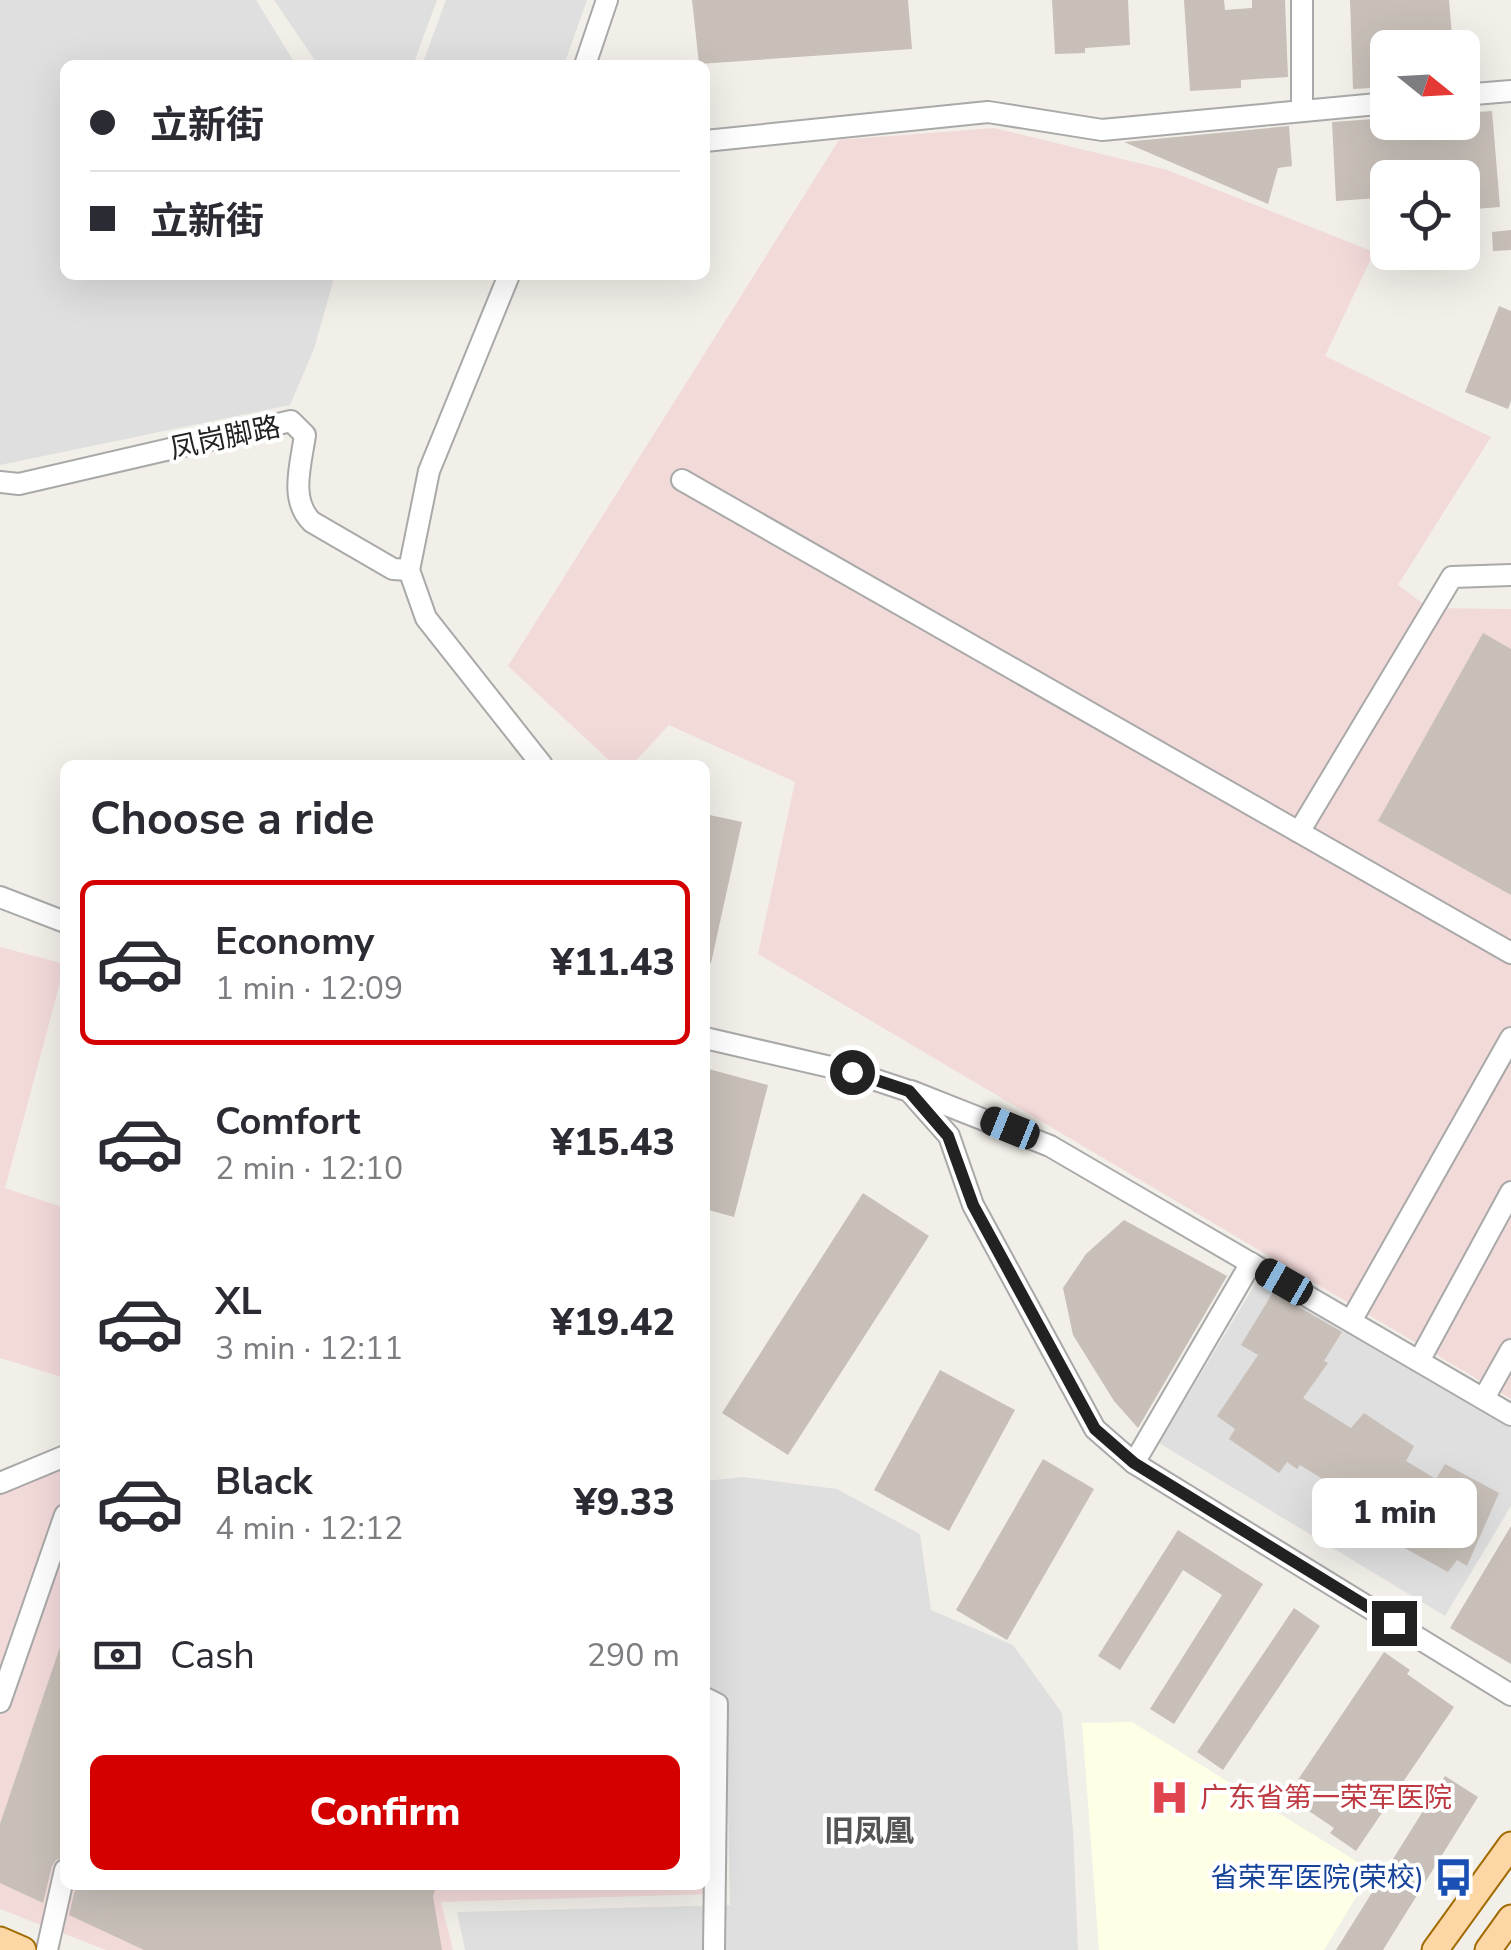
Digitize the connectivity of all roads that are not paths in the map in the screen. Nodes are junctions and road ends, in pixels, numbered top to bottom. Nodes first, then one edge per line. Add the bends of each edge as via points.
1 (607, 0) edge
2 (1302, 0) edge
3 (587, 60) edge
4 (1511, 91) edge
5 (1480, 94) edge
6 (1370, 104) edge
7 (1302, 110) junction
8 (710, 140) edge
9 (507, 280) edge
10 (682, 480) dead end
11 (0, 482) edge
12 (410, 570) junction
13 (1511, 575) edge
14 (538, 760) edge
15 (1299, 832) junction
16 (0, 896) edge
17 (60, 920) edge
18 (1511, 954) edge
19 (1511, 1038) edge
20 (710, 1039) edge
21 (909, 1091) junction
22 (1511, 1192) edge
23 (1251, 1263) junction
24 (1351, 1321) junction
25 (1511, 1350) edge
26 (1419, 1360) junction
27 (1484, 1398) junction
28 (1511, 1415) edge
29 (60, 1458) edge
30 (1134, 1463) junction
31 (0, 1482) edge
32 (60, 1529) edge
33 (1511, 1695) edge
34 (710, 1700) edge
35 (0, 1702) edge
36 (1511, 1845) edge
37 (61, 1890) edge
38 (1511, 1918) edge
39 (0, 1940) edge
40 (23, 1950) edge
41 (48, 1950) edge
42 (714, 1950) edge
43 (1436, 1950) edge
44 (1488, 1950) edge

1 - 3 street
2 - 7 street
4 - 5 street
6 - 7 street
7 - 8 street via 1102,130 988,112
9 - 12 street via 430,470
10 - 15 street
11 - 12 street, 凤岗脚路 via 19,484 291,421 305,434 301,512 393,569
12 - 14 street via 426,618
13 - 15 street via 1452,577
15 - 18 street
16 - 17 street
19 - 24 street
20 - 21 street
21 - 23 street via 1050,1146
21 - 30 street via 948,1136 973,1205 1095,1429
22 - 26 street
23 - 24 street
23 - 30 street
24 - 26 street
25 - 27 street
26 - 27 street
27 - 28 street
29 - 31 street
30 - 33 street
32 - 35 street
34 - 42 street via 717,1704
36 - 43 main road
37 - 41 street
38 - 44 main road
39 - 40 main road

